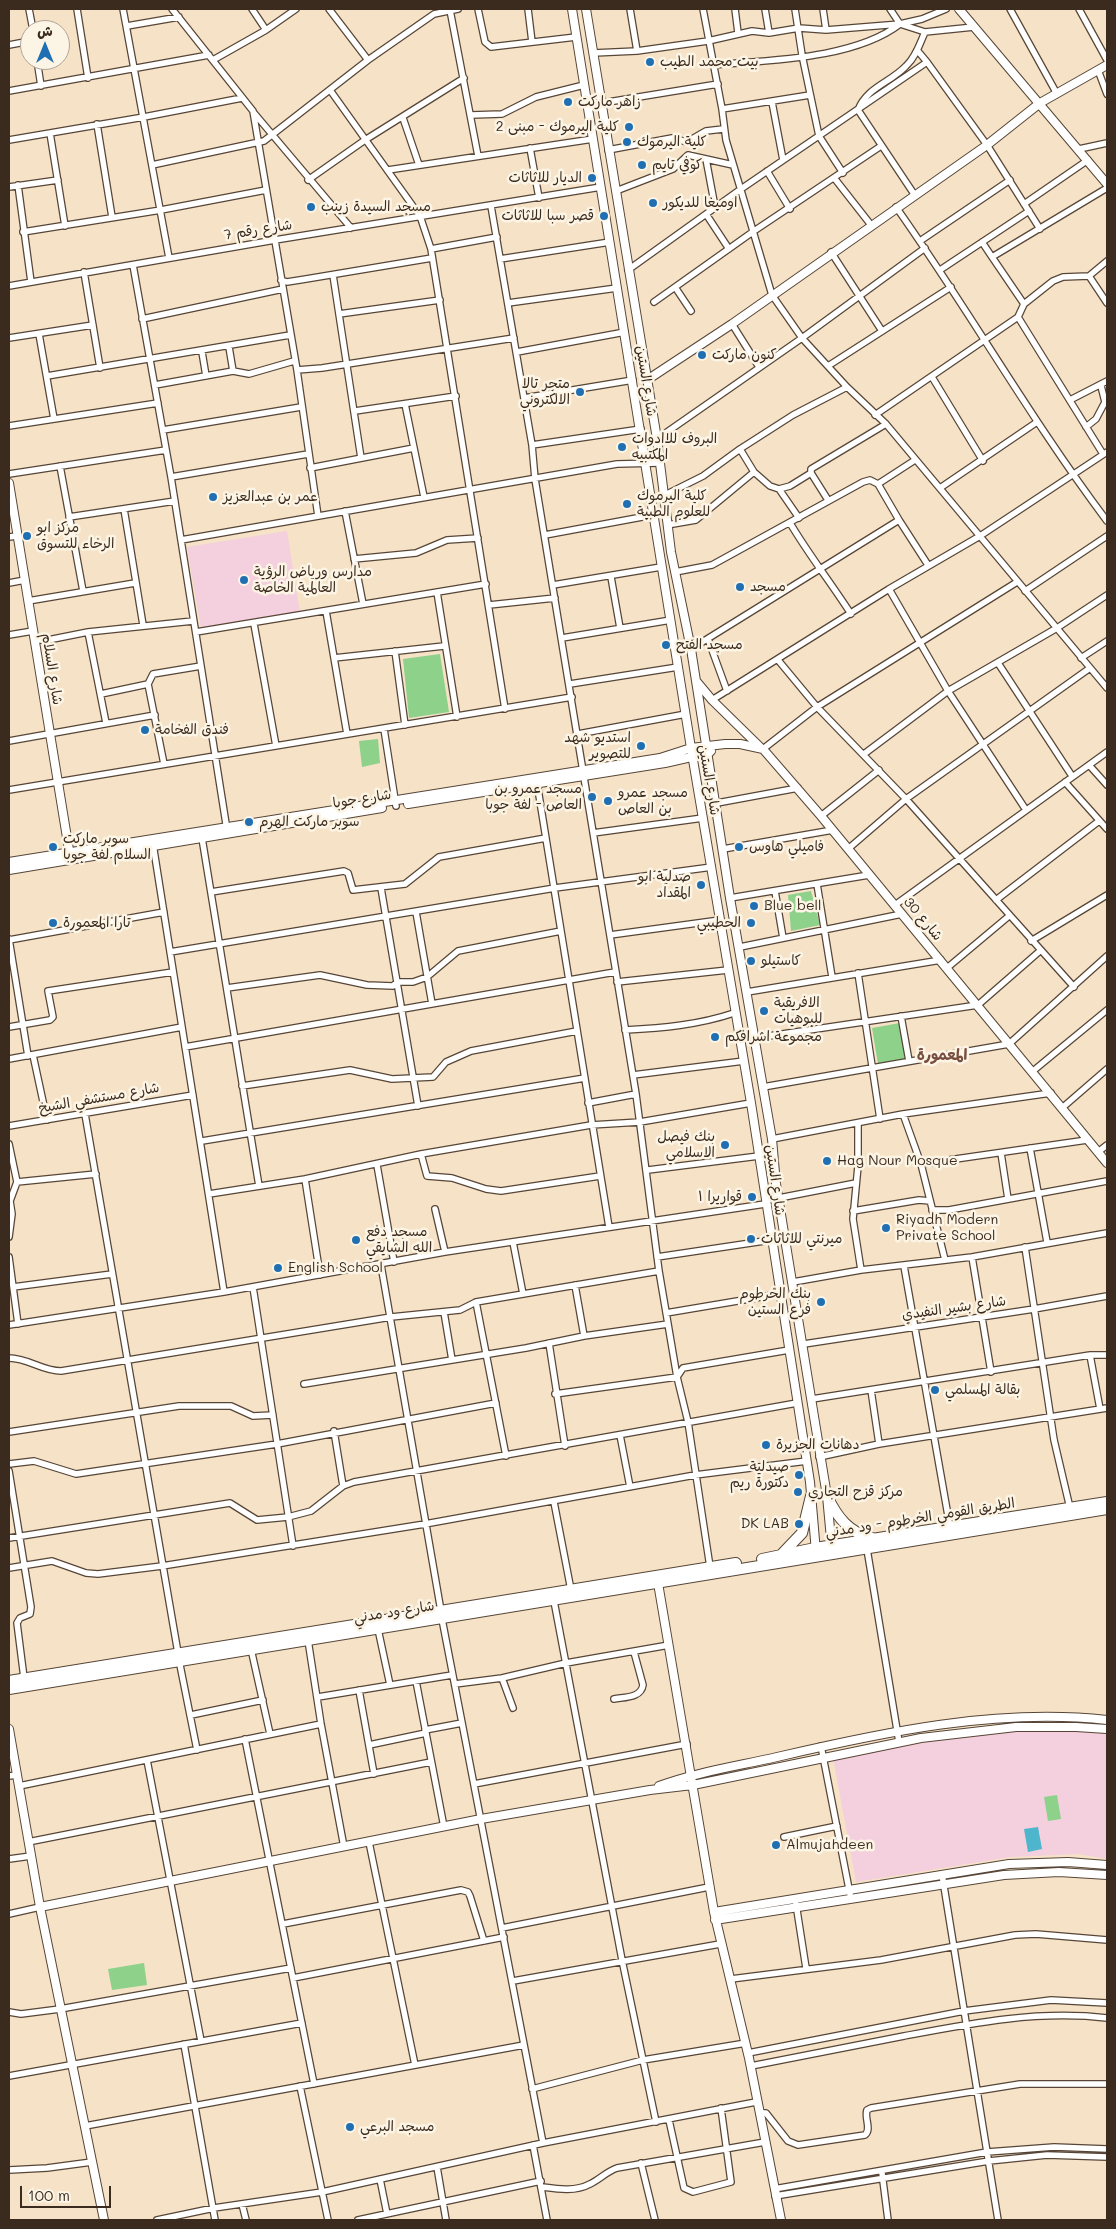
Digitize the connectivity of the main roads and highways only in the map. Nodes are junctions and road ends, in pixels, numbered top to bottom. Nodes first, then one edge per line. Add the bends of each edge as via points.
1 (812, 1496) road end
2 (827, 1496) road end
3 (1107, 1502) edge
4 (1107, 1509) edge
5 (876, 1539) junction
6 (832, 1550) junction
7 (782, 1559) junction
8 (442, 1615) junction
9 (178, 1656) junction
10 (9, 1681) edge
11 (9, 1689) edge

1 - 7 highway via 802,1532
2 - 5 highway via 844,1524
3 - 5 highway, الطريق القومي الخرطوم - ود مدني
4 - 6 highway, الطريق القومي الخرطوم - ود مدني via 867,1549
5 - 6 highway, الطريق القومي الخرطوم - ود مدني
6 - 7 highway, الطريق القومي الخرطوم - ود مدني
7 - 8 highway, شارع ود مدني via 554,1601
7 - 8 highway, شارع ود مدني via 710,1567
8 - 9 highway, شارع ود مدني
8 - 9 highway, شارع ود مدني via 251,1649
9 - 10 highway, شارع ود مدني
9 - 11 highway, شارع ود مدني

